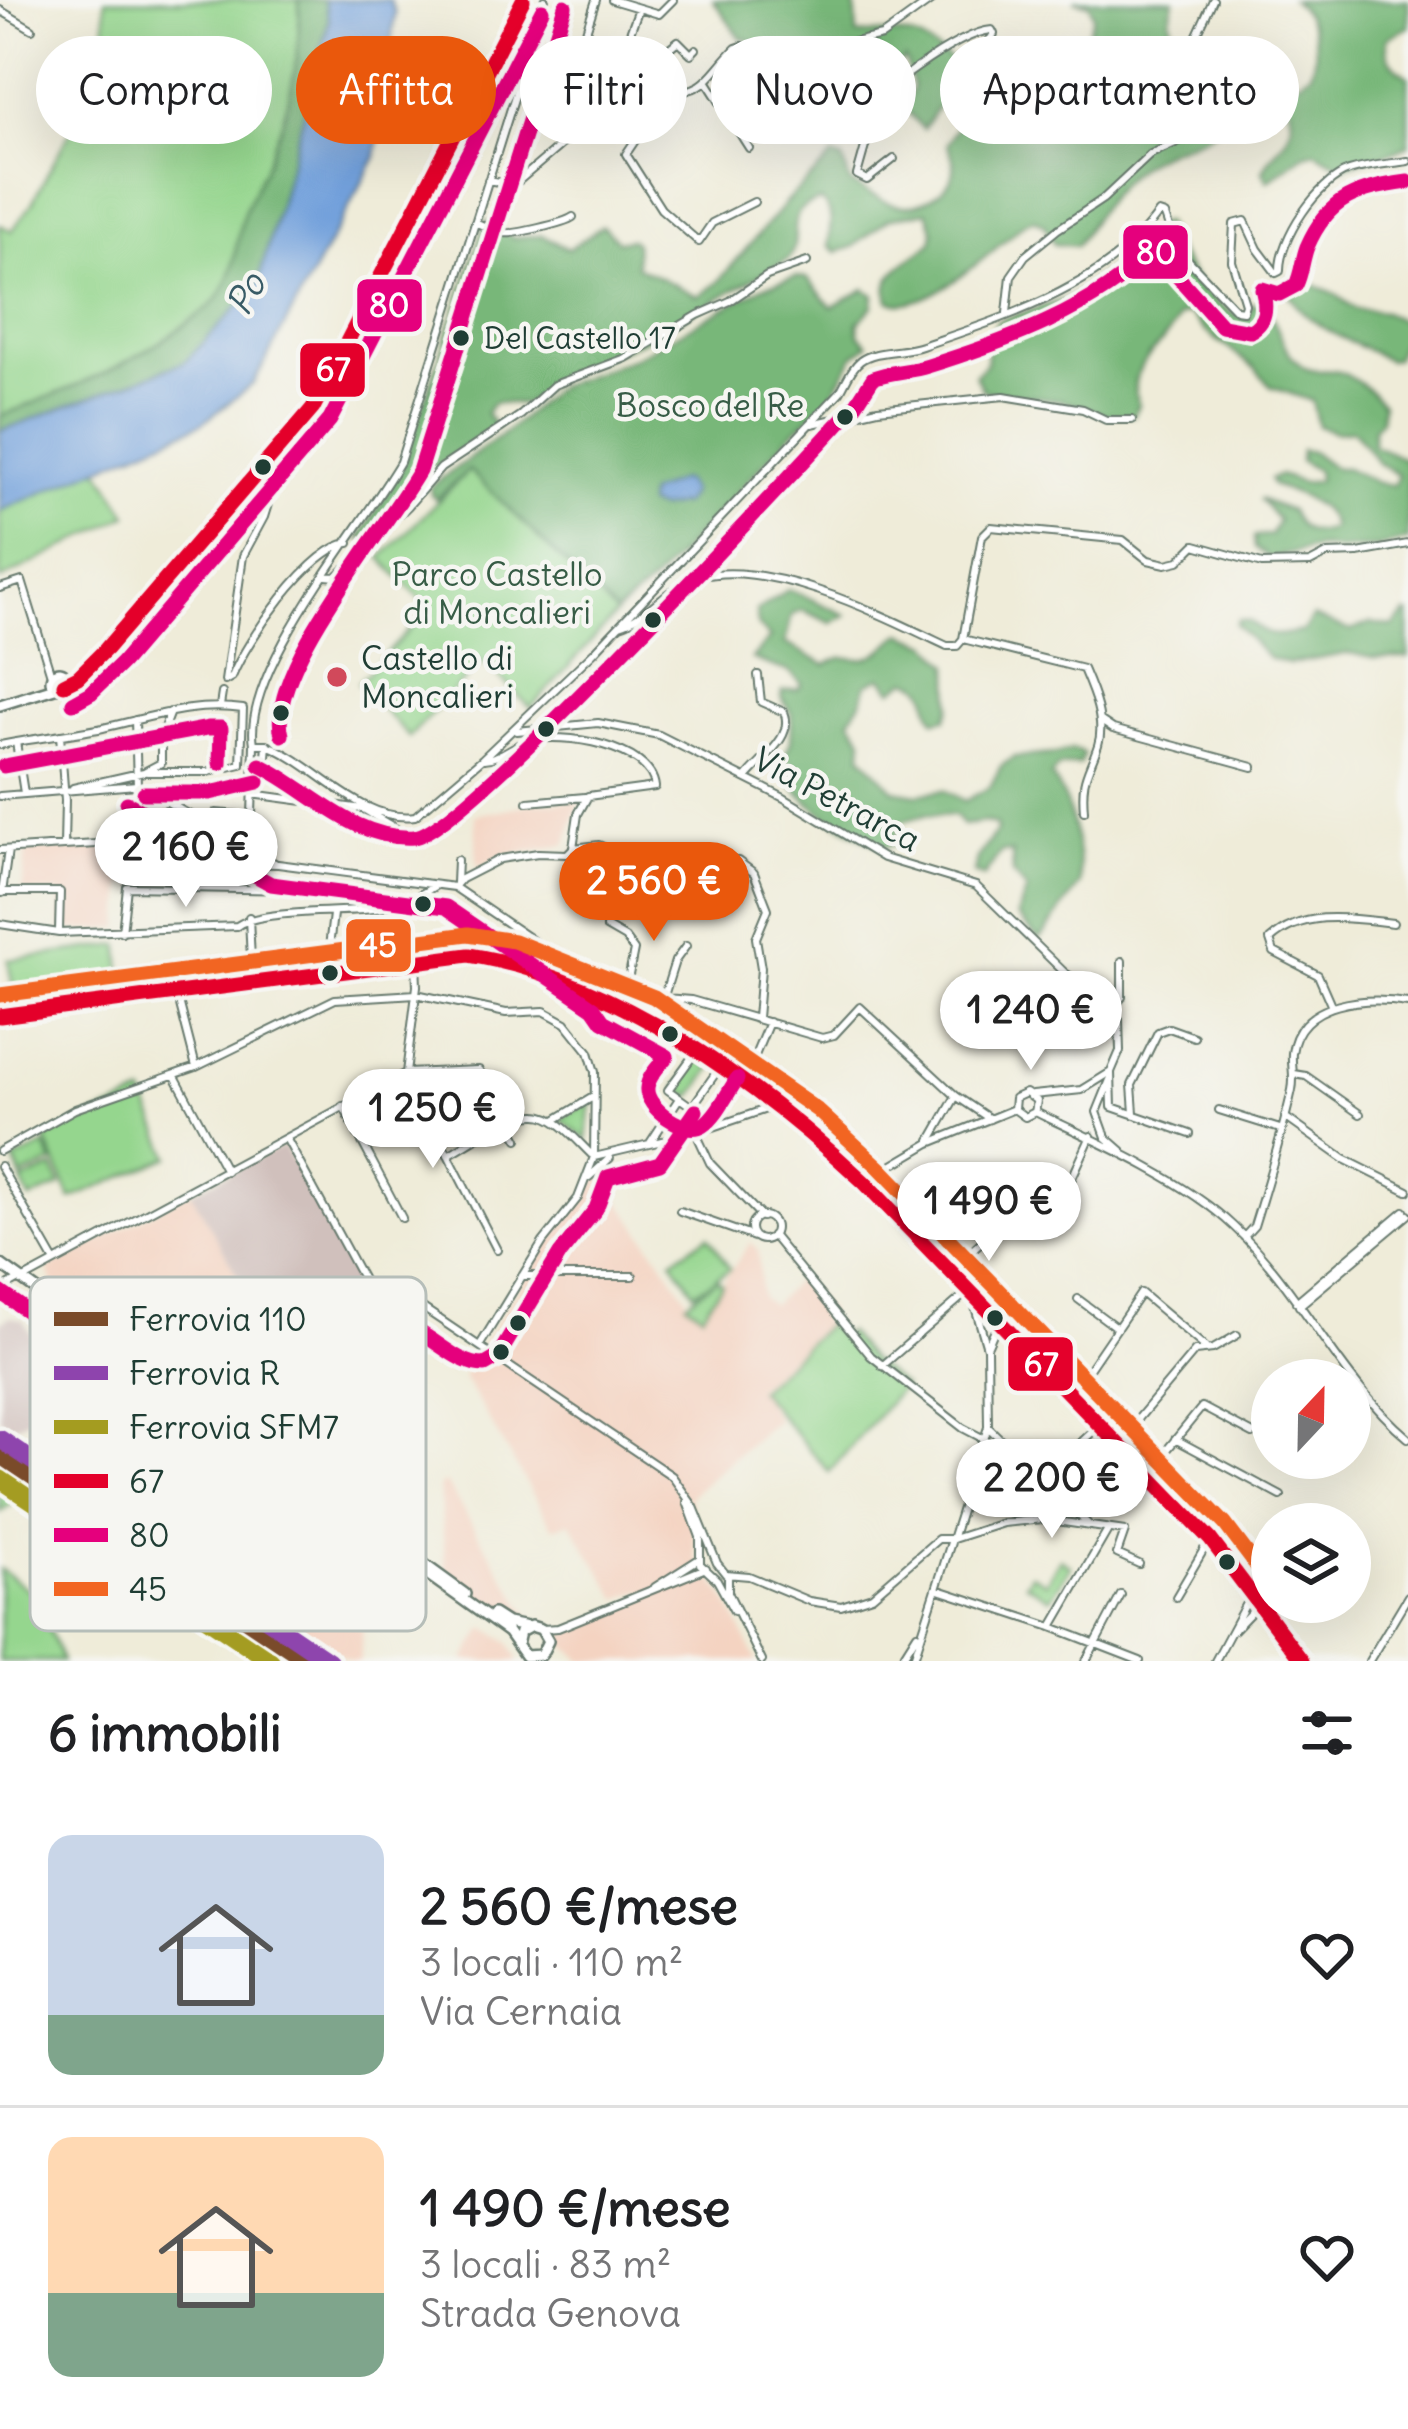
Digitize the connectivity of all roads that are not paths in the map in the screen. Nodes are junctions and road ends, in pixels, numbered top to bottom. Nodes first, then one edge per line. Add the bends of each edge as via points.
1 (523, 0) edge
2 (545, 0) edge
3 (596, 0) edge
4 (612, 0) edge
5 (673, 0) edge
6 (932, 0) edge
7 (1213, 0) edge
8 (639, 8) junction
9 (0, 10) edge
10 (32, 29) dead end
11 (534, 36) edge
12 (584, 36) edge
13 (629, 36) edge
14 (883, 36) edge
15 (687, 50) edge
16 (696, 50) dead end
17 (711, 77) edge
18 (520, 80) edge
19 (707, 82) junction
20 (687, 91) edge
21 (562, 144) edge
22 (633, 144) edge
23 (866, 144) edge
24 (749, 148) dead end
25 (894, 159) dead end
26 (1408, 161) edge
27 (488, 179) junction
28 (754, 202) dead end
29 (573, 217) dead end
30 (475, 222) junction
31 (806, 262) dead end
32 (1007, 313) junction
33 (1132, 420) dead end
34 (808, 424) junction
35 (287, 442) junction
36 (349, 543) junction
37 (1408, 544) edge
38 (326, 576) junction
39 (0, 588) edge
40 (620, 626) junction
41 (963, 639) junction
42 (758, 675) dead end
43 (59, 679) junction
44 (223, 687) junction
45 (0, 705) edge
46 (220, 706) junction
47 (170, 710) junction
48 (1098, 718) junction
49 (135, 720) junction
50 (513, 731) junction
51 (61, 734) junction
52 (16, 742) junction
53 (262, 744) junction
54 (1, 745) edge
55 (266, 757) junction
56 (289, 758) junction
57 (254, 759) junction
58 (482, 759) junction
59 (241, 764) junction
60 (1253, 767) dead end
61 (141, 773) junction
62 (746, 778) junction
63 (137, 785) junction
64 (69, 789) junction
65 (24, 793) junction
66 (252, 794) junction
67 (0, 796) edge
68 (588, 796) junction
69 (528, 802) dead end
70 (364, 806) junction
71 (1084, 811) dead end
72 (213, 828) junction
73 (428, 832) dead end
74 (64, 846) junction
75 (573, 848) junction
76 (4, 850) edge
77 (457, 860) dead end
78 (278, 864) junction
79 (457, 883) junction
80 (439, 885) junction
81 (1, 892) edge
82 (378, 908) junction
83 (334, 914) junction
84 (249, 917) junction
85 (1394, 923) dead end
86 (0, 924) edge
87 (606, 928) dead end
88 (122, 932) junction
89 (59, 933) junction
90 (686, 946) dead end
91 (416, 961) junction
92 (1122, 961) dead end
93 (326, 972) junction
94 (251, 983) junction
95 (177, 993) junction
96 (416, 994) junction
97 (664, 996) junction
98 (619, 999) junction
99 (1408, 1003) edge
100 (1332, 1007) junction
101 (1113, 1009) junction
102 (0, 1016) edge
103 (757, 1018) junction
104 (769, 1022) junction
105 (1195, 1036) dead end
106 (697, 1050) junction
107 (721, 1066) junction
108 (196, 1067) junction
109 (406, 1073) junction
110 (1294, 1074) junction
111 (175, 1076) junction
112 (1111, 1076) junction
113 (744, 1082) junction
114 (1033, 1095) junction
115 (956, 1096) junction
116 (1054, 1096) junction
117 (593, 1097) junction
118 (678, 1100) junction
119 (776, 1105) junction
120 (343, 1106) junction
121 (692, 1108) junction
122 (1014, 1109) junction
123 (1220, 1109) dead end
124 (1036, 1110) junction
125 (1134, 1113) junction
126 (1360, 1114) dead end
127 (1285, 1117) junction
128 (990, 1119) junction
129 (554, 1121) junction
130 (508, 1123) junction
131 (710, 1128) junction
132 (1280, 1130) junction
133 (696, 1133) junction
134 (1190, 1134) dead end
135 (1091, 1136) junction
136 (286, 1138) junction
137 (518, 1138) dead end
138 (930, 1143) junction
139 (648, 1146) junction
140 (0, 1151) edge
141 (448, 1155) junction
142 (597, 1161) junction
143 (1133, 1161) junction
144 (0, 1166) edge
145 (226, 1171) junction
146 (863, 1181) junction
147 (1066, 1189) dead end
148 (1408, 1191) edge
149 (680, 1211) dead end
150 (1406, 1213) edge
151 (402, 1218) dead end
152 (1002, 1223) dead end
153 (757, 1230) junction
154 (772, 1235) junction
155 (1244, 1237) junction
156 (497, 1250) dead end
157 (55, 1262) junction
158 (0, 1265) edge
159 (45, 1268) junction
160 (950, 1270) junction
161 (521, 1276) junction
162 (633, 1276) dead end
163 (39, 1277) edge
164 (361, 1277) edge
165 (21, 1280) junction
166 (30, 1285) edge
167 (30, 1287) edge
168 (0, 1290) edge
169 (970, 1290) junction
170 (1078, 1299) dead end
171 (1298, 1304) junction
172 (988, 1308) junction
173 (426, 1310) edge
174 (976, 1318) junction
175 (999, 1320) junction
176 (1117, 1328) junction
177 (1237, 1335) dead end
178 (992, 1337) junction
179 (1016, 1338) junction
180 (480, 1346) junction
181 (1205, 1347) junction
182 (988, 1348) junction
183 (882, 1366) junction
184 (1072, 1395) junction
185 (1101, 1424) junction
186 (988, 1427) junction
187 (1251, 1433) edge
188 (1408, 1438) edge
189 (1175, 1439) junction
190 (986, 1440) junction
191 (1118, 1443) junction
192 (1151, 1476) junction
193 (1041, 1479) junction
194 (1281, 1496) dead end
195 (687, 1498) junction
196 (1078, 1514) junction
197 (1088, 1524) dead end
198 (1108, 1529) junction
199 (952, 1539) junction
200 (1210, 1539) junction
201 (700, 1557) junction
202 (715, 1557) junction
203 (1139, 1564) dead end
204 (426, 1566) edge
205 (706, 1568) junction
206 (426, 1574) edge
207 (723, 1579) junction
208 (936, 1589) junction
209 (652, 1590) junction
210 (1251, 1594) joint
211 (1121, 1595) dead end
212 (1176, 1597) dead end
213 (1408, 1597) edge
214 (1251, 1612) edge
215 (925, 1621) junction
216 (1273, 1623) edge
217 (1052, 1627) junction
218 (526, 1628) junction
219 (558, 1628) junction
220 (541, 1629) junction
221 (1227, 1637) junction
222 (548, 1643) junction
223 (1094, 1643) junction
224 (517, 1646) junction
225 (1293, 1649) junction
226 (556, 1658) edge
227 (538, 1659) edge
228 (762, 1661) edge
229 (900, 1661) edge
230 (913, 1661) edge
231 (1086, 1661) edge
232 (1140, 1661) edge
233 (1215, 1661) edge
234 (1287, 1661) edge
235 (1302, 1661) edge
236 (1369, 1661) edge

1 - 35 main road via 320,396
2 - 11 street
3 - 12 street
4 - 8 street
5 - 8 street via 659,14
6 - 14 street
7 - 32 street via 1179,74 1195,134 1151,154 1025,256 1011,276
8 - 13 street
9 - 10 street
15 - 16 street
17 - 19 street
18 - 27 street
19 - 20 street
19 - 24 street
21 - 27 street via 514,185
22 - 28 street via 626,154 662,209 699,242 712,224
23 - 25 street via 857,175 867,180
26 - 32 street via 1332,179 1286,235 1276,273 1245,221 1234,224 1243,311 1175,246 1159,213 1138,242 1110,261 1055,296
27 - 30 street
29 - 30 street via 510,235
30 - 36 street via 400,462
31 - 38 street via 766,276 626,358 554,386 441,468 336,577
32 - 34 street via 920,347 864,358
33 - 34 street via 1004,396
34 - 40 street
35 - 43 main road via 86,670
35 - 44 street via 265,517 243,556
36 - 38 street
36 - 44 street via 334,544 264,621
37 - 41 street via 1262,564 1195,545 1166,564 1123,540 991,527 982,536
38 - 53 street via 280,641 256,721
39 - 43 street via 22,581
40 - 41 street via 701,576 752,577 802,584 947,646
40 - 50 street
41 - 48 street via 1083,669
42 - 62 street via 761,703 784,712 788,726
43 - 45 main road
44 - 46 street
46 - 47 street
46 - 59 street via 243,709
47 - 49 street
47 - 61 street via 161,763
48 - 60 street
48 - 71 street
49 - 51 street
49 - 61 street
50 - 58 street
50 - 62 street, Via Petrarca via 628,727
51 - 52 street
51 - 64 street
52 - 54 street
52 - 65 street
53 - 55 street
53 - 56 street
53 - 57 street
55 - 56 street
55 - 57 street
56 - 70 street
57 - 59 street
57 - 66 street
58 - 68 street via 530,740 575,738 631,757 656,782 652,790
58 - 70 street via 415,816
59 - 61 street
61 - 63 street
61 - 64 street
62 - 101 street, Via Petrarca via 883,857 976,886 1065,974
63 - 64 street
63 - 72 street
64 - 65 street
64 - 74 street
65 - 67 street
66 - 70 street
66 - 72 street via 253,816 216,813
68 - 69 street
68 - 75 street
70 - 73 street via 407,835
72 - 78 street
74 - 76 street
74 - 78 street via 128,842 204,862
75 - 79 street via 500,859
75 - 103 street via 599,844 639,863 729,859 748,866 767,909 756,938
76 - 81 street
77 - 79 street
78 - 80 street
79 - 80 street
79 - 98 street
80 - 82 street
81 - 89 street via 60,892
82 - 83 street
82 - 88 street via 295,890 127,887
83 - 84 street
83 - 93 street
84 - 88 street via 237,926
84 - 94 street
85 - 100 street via 1312,918 1270,940 1274,952 1318,974
86 - 89 street
87 - 98 street via 634,950
88 - 89 street
90 - 97 street
91 - 93 main road
91 - 96 street
91 - 98 main road via 497,958
92 - 101 street via 1122,997
93 - 94 main road
94 - 95 main road
95 - 102 main road
95 - 108 street
96 - 108 street via 335,999
96 - 109 street
96 - 117 street via 506,1013 544,1011 566,1023 589,1052
97 - 98 street
97 - 103 street
98 - 106 main road
99 - 100 street via 1360,999
100 - 110 street via 1300,1031
101 - 112 street via 1122,1040
103 - 104 street
104 - 113 street
104 - 115 street via 830,1037 860,1007
105 - 125 street via 1158,1032 1132,1085
106 - 107 main road
106 - 118 street via 668,1090
107 - 113 main road
107 - 121 street
108 - 111 street
109 - 120 street
109 - 130 street via 479,1070
109 - 141 street
110 - 126 street
110 - 127 street
111 - 140 street via 75,1109
111 - 145 street
112 - 116 street
112 - 125 street via 1112,1107
112 - 143 street via 1097,1112 1101,1128
113 - 119 main road
114 - 116 street
114 - 122 street via 1018,1095
114 - 124 street
115 - 128 street
115 - 138 street
116 - 124 street
117 - 129 street
117 - 142 street
118 - 121 street
118 - 139 street
119 - 131 street
119 - 146 main road
120 - 136 street
120 - 151 street
121 - 131 street
122 - 124 street via 1025,1117
122 - 128 street
123 - 132 street
124 - 135 street
125 - 134 street
127 - 132 street
127 - 148 street via 1344,1160
128 - 138 street
129 - 130 street via 537,1114
129 - 142 street
130 - 137 street
130 - 141 street
131 - 133 street
132 - 155 street
133 - 139 street
133 - 153 street via 710,1162 752,1207
135 - 143 street
135 - 147 street
136 - 145 street
136 - 164 street
138 - 146 street
139 - 142 street
141 - 156 street
142 - 161 street
143 - 155 street
144 - 157 street
145 - 157 street
146 - 160 main road
149 - 153 street via 736,1231
150 - 171 street
152 - 160 street
153 - 154 street
153 - 154 street via 772,1221
154 - 183 street
155 - 171 street
157 - 159 street
158 - 165 main road
159 - 163 street
159 - 165 street
160 - 169 main road
161 - 162 street
161 - 180 street
165 - 166 main road
165 - 167 main road
165 - 168 street
169 - 172 main road
169 - 174 street
169 - 183 street
170 - 176 street
171 - 188 street via 1359,1391
172 - 174 street
172 - 175 main road
173 - 180 street
174 - 182 street
175 - 178 street
175 - 179 main road
176 - 181 street via 1141,1293
176 - 184 street
177 - 181 street
178 - 179 street
178 - 182 street
179 - 184 main road
180 - 195 street via 663,1468
181 - 191 street
182 - 186 street
183 - 190 street
184 - 185 main road
185 - 191 main road
185 - 193 street
186 - 190 street
186 - 193 street
187 - 189 street via 1202,1407
189 - 192 street
189 - 194 street
190 - 199 street
191 - 192 main road
192 - 196 street via 1098,1494
192 - 200 main road
193 - 196 street
195 - 201 street
195 - 202 street
196 - 197 street
198 - 199 street via 1026,1520
198 - 203 street via 1125,1532 1117,1554
198 - 217 street
199 - 207 street via 932,1541 872,1596 848,1605 816,1604 754,1579
199 - 208 street
200 - 210 main road
200 - 212 street
201 - 202 street
201 - 205 street
201 - 209 street
202 - 205 street
202 - 207 street
204 - 218 main road
205 - 207 street
205 - 209 street
206 - 224 main road
207 - 228 street
208 - 215 street
208 - 217 street
209 - 219 street
210 - 221 street
211 - 223 street
213 - 236 street
214 - 221 street
215 - 229 street
215 - 230 street
216 - 225 main road
217 - 223 street
218 - 220 main road
218 - 224 main road
219 - 220 street
219 - 222 street
220 - 222 main road
221 - 233 street
222 - 226 main road
222 - 227 main road
223 - 231 street
223 - 232 street
224 - 227 main road
225 - 234 street
225 - 235 main road

